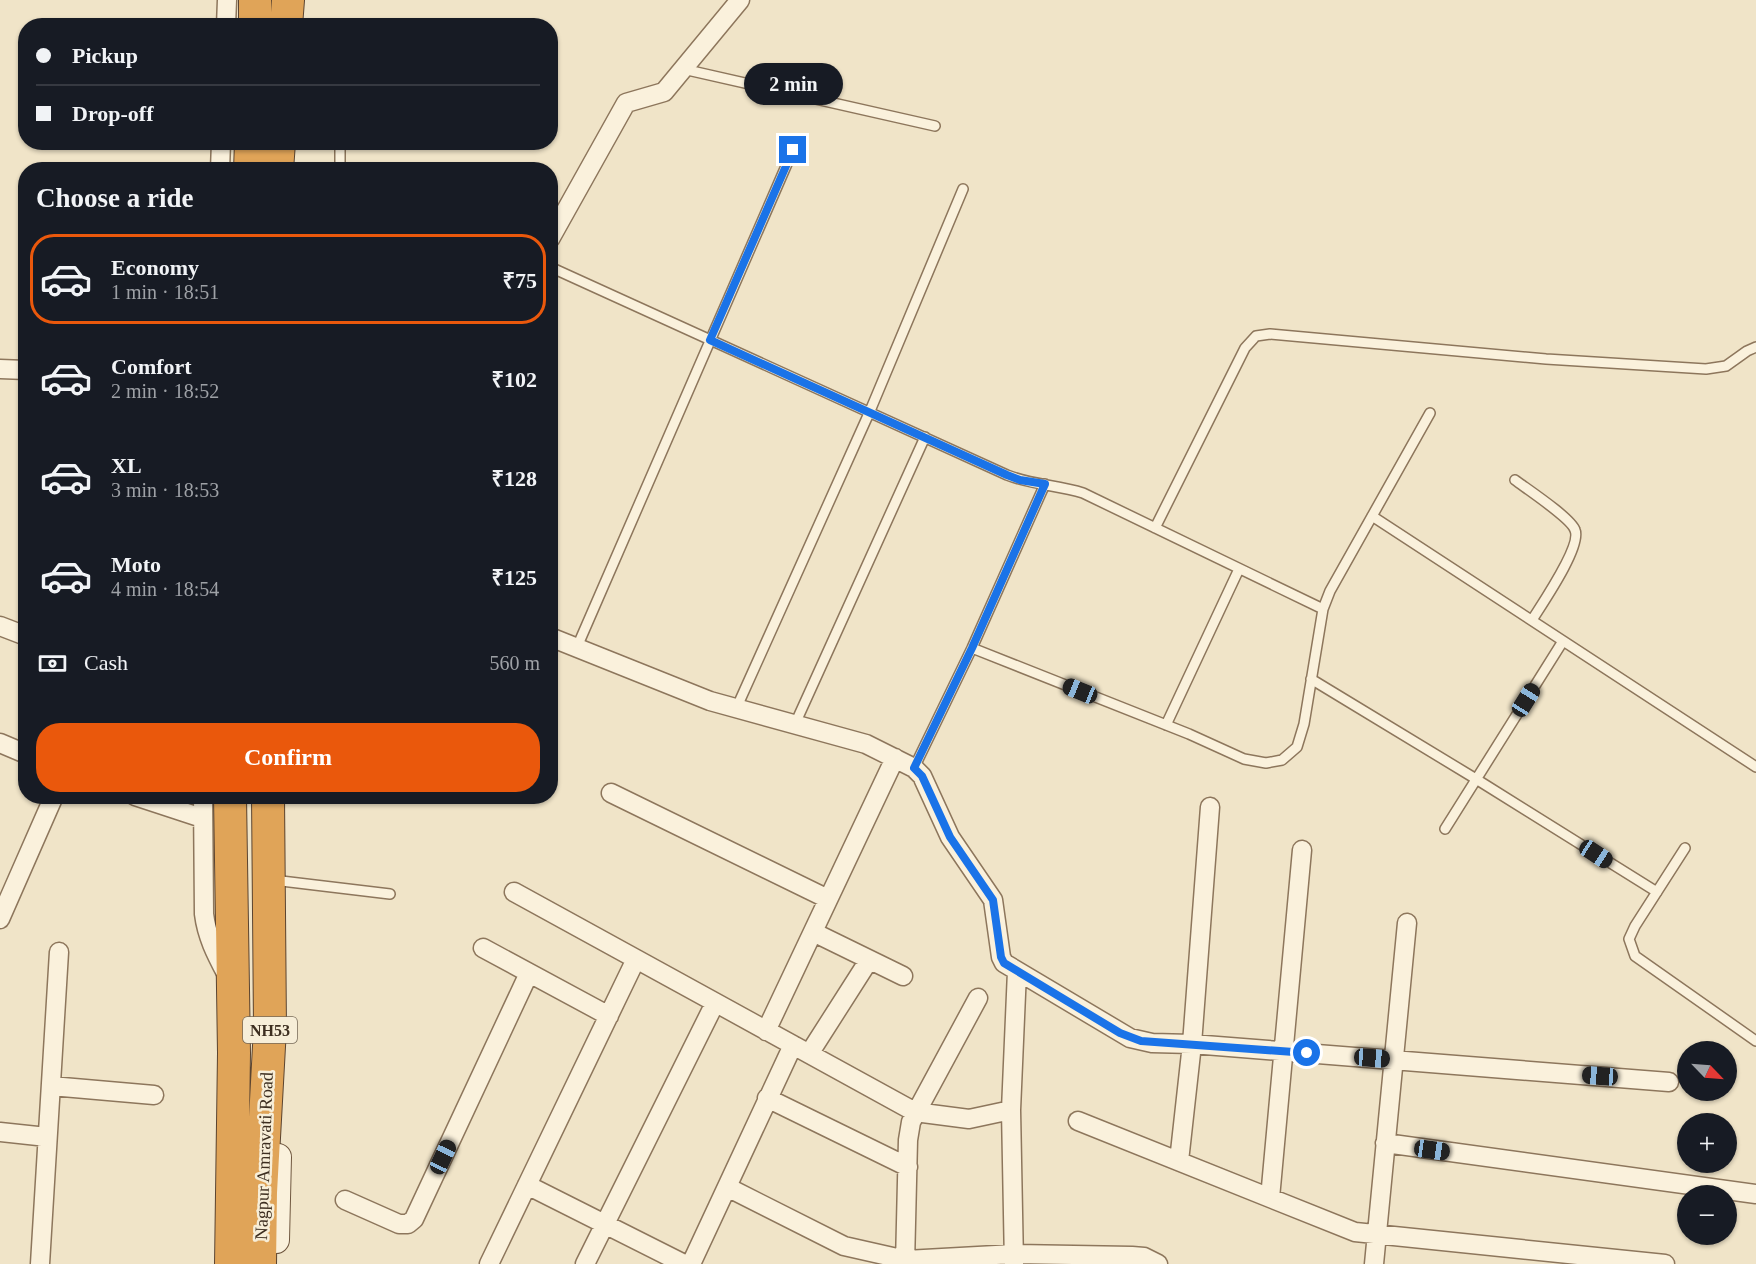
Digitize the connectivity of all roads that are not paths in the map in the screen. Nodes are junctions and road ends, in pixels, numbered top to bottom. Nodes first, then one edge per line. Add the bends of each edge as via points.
1 (227, 0) edge
2 (255, 0) edge
3 (288, 0) edge
4 (732, 3) edge
5 (226, 18) edge
6 (255, 18) edge
7 (287, 18) edge
8 (683, 69) junction
9 (935, 126) dead end
10 (793, 150) dead end
11 (963, 189) dead end
12 (558, 225) edge
13 (558, 271) edge
14 (710, 340) junction
15 (1756, 347) edge
16 (0, 369) edge
17 (18, 370) edge
18 (870, 411) junction
19 (1430, 413) dead end
20 (926, 437) junction
21 (1515, 480) dead end
22 (1045, 484) junction
23 (1372, 516) junction
24 (1155, 528) junction
25 (1239, 569) junction
26 (1323, 609) junction
27 (1532, 620) junction
28 (0, 626) edge
29 (18, 633) edge
30 (558, 640) edge
31 (1563, 641) junction
32 (577, 647) junction
33 (972, 648) junction
34 (1311, 679) junction
35 (736, 709) junction
36 (795, 724) junction
37 (1166, 724) junction
38 (0, 743) edge
39 (18, 751) edge
40 (895, 758) junction
41 (1756, 767) edge
42 (914, 768) junction
43 (1476, 779) junction
44 (611, 793) dead end
45 (50, 804) edge
46 (158, 804) edge
47 (203, 804) edge
48 (230, 804) edge
49 (269, 804) edge
50 (281, 804) edge
51 (1210, 807) dead end
52 (202, 819) junction
53 (1445, 829) dead end
54 (1685, 848) dead end
55 (1302, 850) dead end
56 (276, 880) junction
57 (514, 892) dead end
58 (1656, 892) junction
59 (390, 894) dead end
60 (828, 899) junction
61 (0, 919) edge
62 (1407, 923) dead end
63 (813, 932) junction
64 (483, 948) dead end
65 (59, 952) dead end
66 (636, 959) junction
67 (869, 960) junction
68 (1017, 970) junction
69 (529, 973) junction
70 (903, 976) dead end
71 (233, 987) junction
72 (978, 998) dead end
73 (715, 1003) junction
74 (609, 1016) junction
75 (766, 1031) junction
76 (1756, 1041) edge
77 (1192, 1044) junction
78 (801, 1050) junction
79 (1285, 1051) junction
80 (1393, 1060) junction
81 (1669, 1082) dead end
82 (51, 1086) junction
83 (154, 1095) dead end
84 (767, 1098) junction
85 (1011, 1110) junction
86 (915, 1112) junction
87 (1078, 1121) dead end
88 (0, 1132) edge
89 (47, 1137) junction
90 (1385, 1143) junction
91 (1179, 1161) junction
92 (908, 1167) junction
93 (527, 1185) junction
94 (728, 1186) junction
95 (1756, 1194) edge
96 (1270, 1198) junction
97 (345, 1200) dead end
98 (606, 1224) junction
99 (1377, 1235) junction
100 (1014, 1259) edge
101 (906, 1262) edge
102 (40, 1264) edge
103 (231, 1264) edge
104 (260, 1264) edge
105 (275, 1264) edge
106 (489, 1264) edge
107 (585, 1264) edge
108 (684, 1264) edge
109 (691, 1264) edge
110 (1158, 1264) edge
111 (1374, 1264) edge
112 (1665, 1264) edge

1 - 5 street
2 - 6 highway
3 - 7 highway
4 - 8 street
8 - 9 lane
8 - 12 street via 664,92 626,103
10 - 14 lane
11 - 18 lane
13 - 14 lane
14 - 18 lane
14 - 32 lane
15 - 24 lane via 1726,366 1706,369 1270,334 1256,336 1245,348
16 - 17 street
18 - 20 lane
18 - 35 lane
19 - 23 lane
20 - 22 lane via 1007,475
20 - 36 lane
21 - 27 lane via 1575,530 1571,554
22 - 24 lane via 1083,493
22 - 33 lane
23 - 26 lane
23 - 27 lane
24 - 25 lane
25 - 26 lane
25 - 37 lane
26 - 34 lane
27 - 31 lane
28 - 29 street
30 - 32 street
31 - 41 lane
31 - 43 lane
32 - 35 street
33 - 37 lane
33 - 42 lane
34 - 37 lane via 1297,747 1282,759 1266,763 1244,759
34 - 43 lane
35 - 36 street
36 - 40 street via 866,744
38 - 39 street
40 - 42 street
40 - 60 street
42 - 68 street via 922,776 950,837 993,900 1001,957
43 - 53 lane
43 - 58 lane
44 - 60 street
45 - 61 street
46 - 52 street
47 - 52 street
48 - 71 highway, Nagpur Amravati Road / NH53
49 - 56 highway, Nagpur Amravati Road / NH53
50 - 56 street
51 - 77 street
52 - 71 street via 207,931
54 - 58 lane
55 - 79 street
56 - 59 lane
56 - 104 highway, Nagpur Amravati Road / NH53
56 - 105 street
57 - 66 street
58 - 76 lane via 1629,939 1635,956
60 - 63 street
62 - 80 street
63 - 67 street
63 - 75 street
64 - 69 street
65 - 82 street
66 - 73 street
66 - 74 street
67 - 70 street
67 - 78 street
68 - 77 street via 1130,1038
68 - 85 street
69 - 74 street
69 - 97 street via 414,1219 399,1224
71 - 103 highway, Nagpur Amravati Road / NH53
72 - 86 street
73 - 75 street
73 - 98 street
74 - 93 street
75 - 78 street
77 - 79 street
77 - 91 street
78 - 84 street
78 - 86 street
79 - 80 street
79 - 96 street
80 - 81 street
80 - 90 street
82 - 83 street
82 - 89 street
84 - 92 street
84 - 94 street
85 - 86 street via 969,1119
85 - 100 street
86 - 92 street via 909,1130
87 - 91 street
88 - 89 street
89 - 102 street
90 - 95 street
90 - 99 street
91 - 96 street
92 - 101 street
93 - 98 street
93 - 106 street
94 - 101 street via 844,1246
94 - 109 street
96 - 99 street via 1355,1232
98 - 107 street
98 - 108 street
99 - 111 street
99 - 112 street
100 - 101 street
100 - 110 street via 1132,1256

